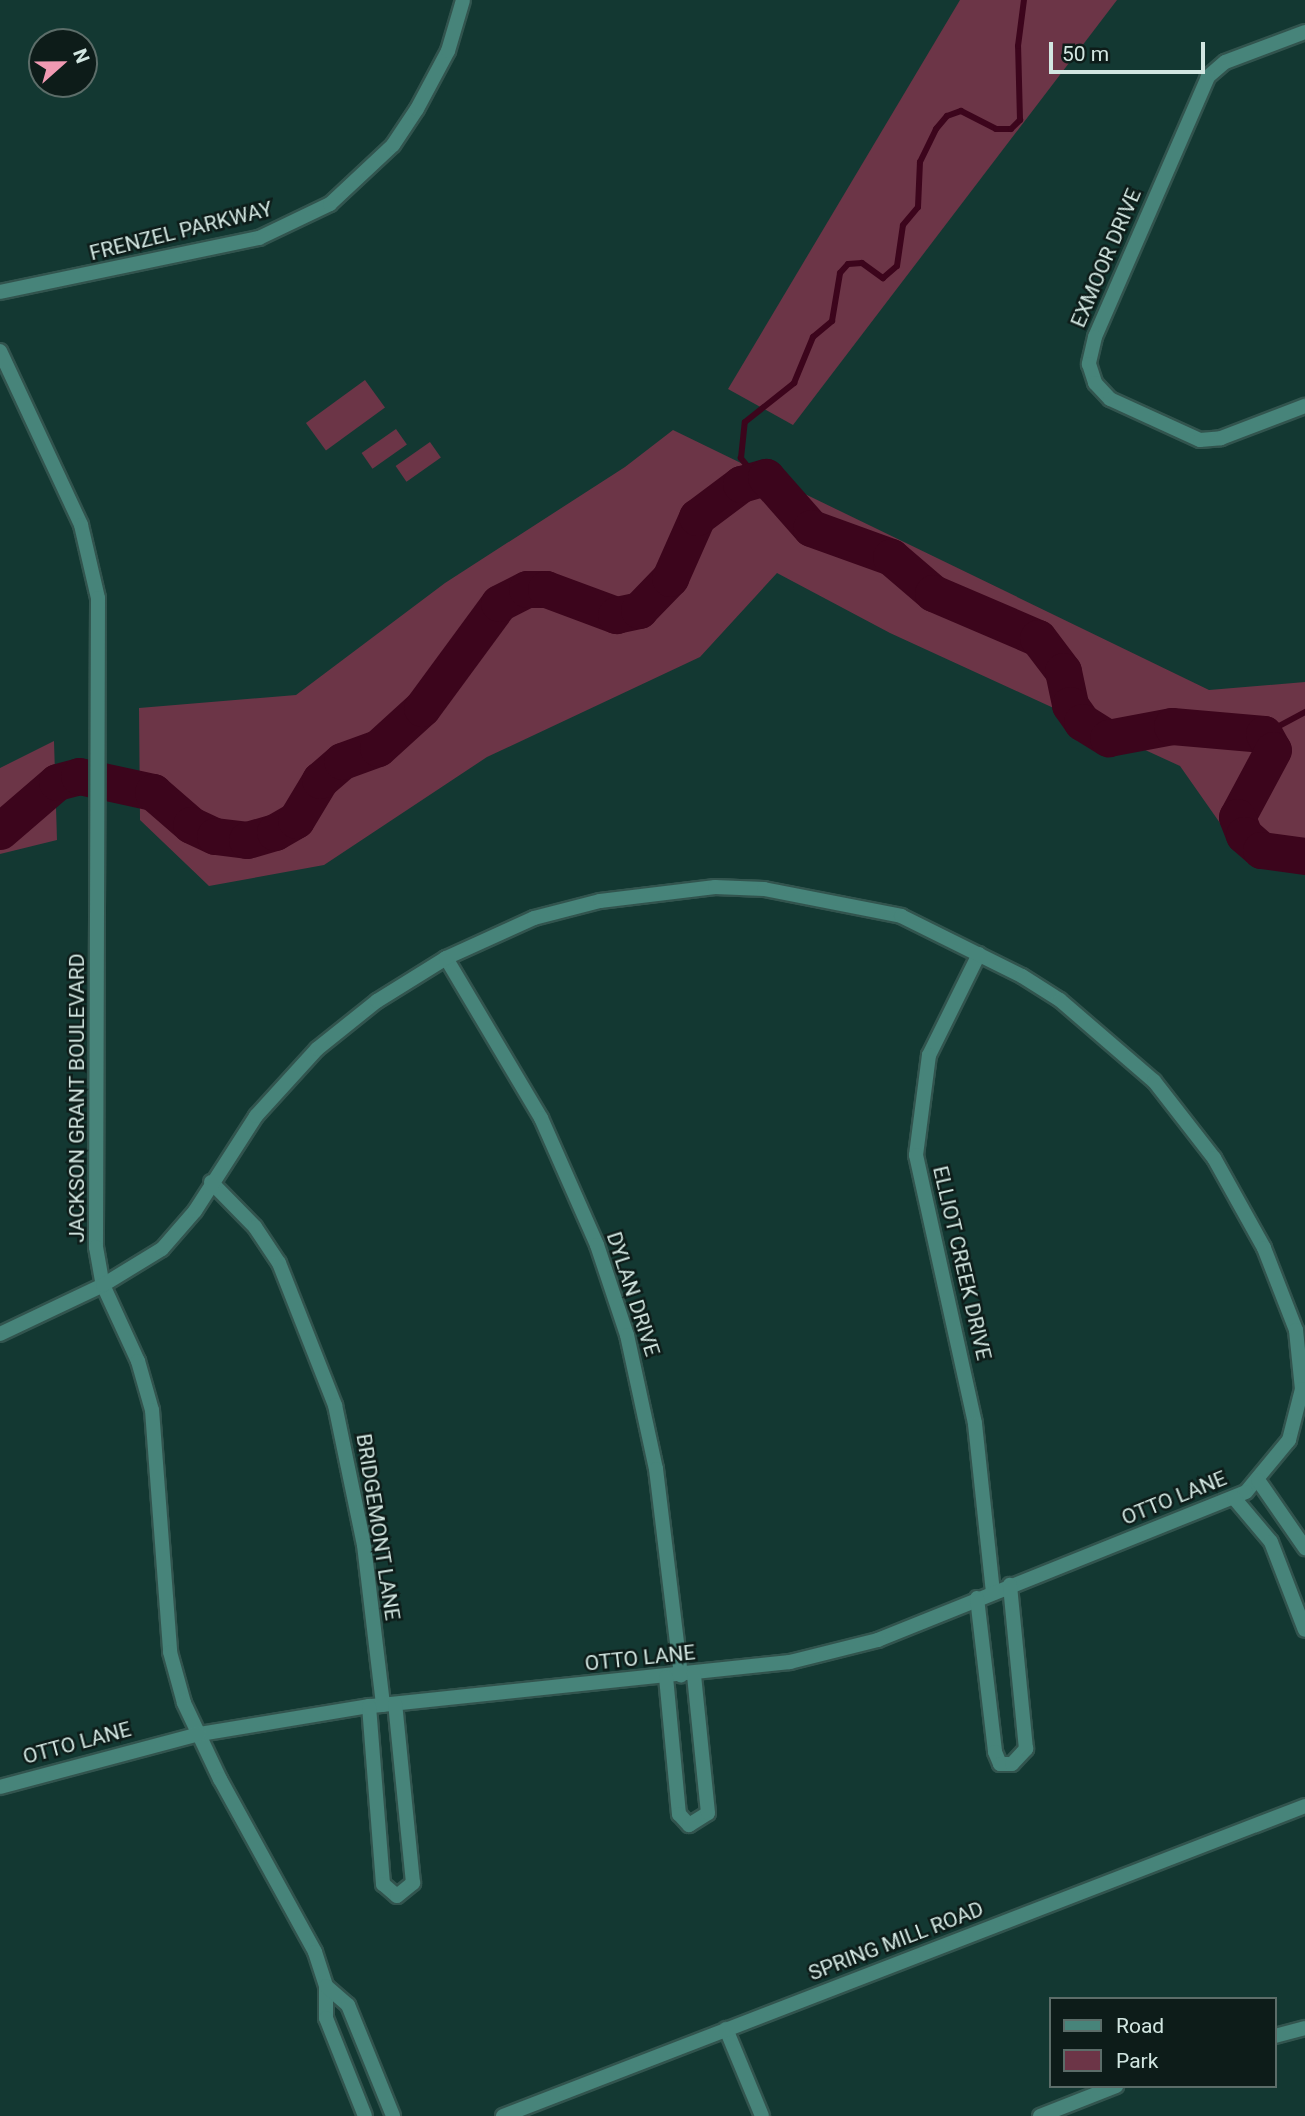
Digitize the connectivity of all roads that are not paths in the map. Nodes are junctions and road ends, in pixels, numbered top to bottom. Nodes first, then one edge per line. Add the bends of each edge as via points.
1 (463, 0) edge
2 (1305, 32) edge
3 (0, 292) edge
4 (0, 351) edge
5 (1305, 406) edge
6 (979, 954) junction
7 (446, 958) junction
8 (211, 1182) junction
9 (103, 1285) junction
10 (0, 1334) edge
11 (1258, 1480) junction
12 (1234, 1498) junction
13 (1305, 1548) edge
14 (1010, 1585) junction
15 (993, 1592) junction
16 (977, 1598) junction
17 (1305, 1630) edge
18 (680, 1675) junction
19 (382, 1705) junction
20 (200, 1734) junction
21 (0, 1787) edge
22 (1305, 1806) edge
23 (326, 1986) junction
24 (1305, 2028) edge
25 (726, 2029) junction
26 (1277, 2035) edge
27 (1111, 2088) edge
28 (365, 2116) edge
29 (393, 2116) edge
30 (503, 2116) edge
31 (762, 2116) edge
32 (1040, 2116) edge

1 - 3 street, FRENZEL PARKWAY via 447,51 393,145 330,204 259,237
2 - 5 street, EXMOOR DRIVE via 1225,62 1208,77 1095,337 1089,364 1095,383 1110,399 1200,440 1220,439
4 - 9 street, JACKSON GRANT BOULEVARD via 81,525 98,598 96,1247
6 - 7 street, OTTO LANE via 901,916 862,906 764,889 715,887 570,908 504,930
6 - 11 street, OTTO LANE via 1060,1000 1154,1080 1214,1158 1252,1222 1302,1359 1299,1415 1289,1440
6 - 15 street, ELLIOT CREEK DRIVE via 929,1055 919,1102 916,1155 975,1424
7 - 8 street, OTTO LANE via 377,1001 317,1049 256,1116
7 - 18 street, DYLAN DRIVE via 541,1118 597,1245 627,1335 656,1469
8 - 9 street, OTTO LANE via 180,1232
8 - 19 street, BRIDGEMONT LANE via 255,1227 279,1263 335,1405 365,1545
9 - 10 street, OTTO LANE
9 - 20 street, JACKSON GRANT BOULEVARD via 138,1361 152,1410 170,1652
11 - 12 street, OTTO LANE
11 - 13 street
12 - 14 street, OTTO LANE
12 - 17 street via 1271,1542
14 - 15 street, OTTO LANE
14 - 16 street via 1026,1749 1012,1764 1000,1764 995,1752
15 - 16 street, OTTO LANE
16 - 18 street, OTTO LANE via 834,1654
18 - 18 street, DYLAN DRIVE via 708,1813 689,1825 679,1814
18 - 19 street, OTTO LANE
19 - 19 street, BRIDGEMONT LANE via 413,1883 397,1896 383,1884
19 - 20 street, OTTO LANE
20 - 21 street, OTTO LANE
20 - 23 street, JACKSON GRANT BOULEVARD via 275,1872
22 - 25 street, SPRING MILL ROAD
23 - 28 street, JACKSON GRANT BOULEVARD via 326,2018
23 - 29 street, JACKSON GRANT BOULEVARD via 348,2005
24 - 26 street
25 - 30 street, SPRING MILL ROAD
25 - 31 street
27 - 32 street

